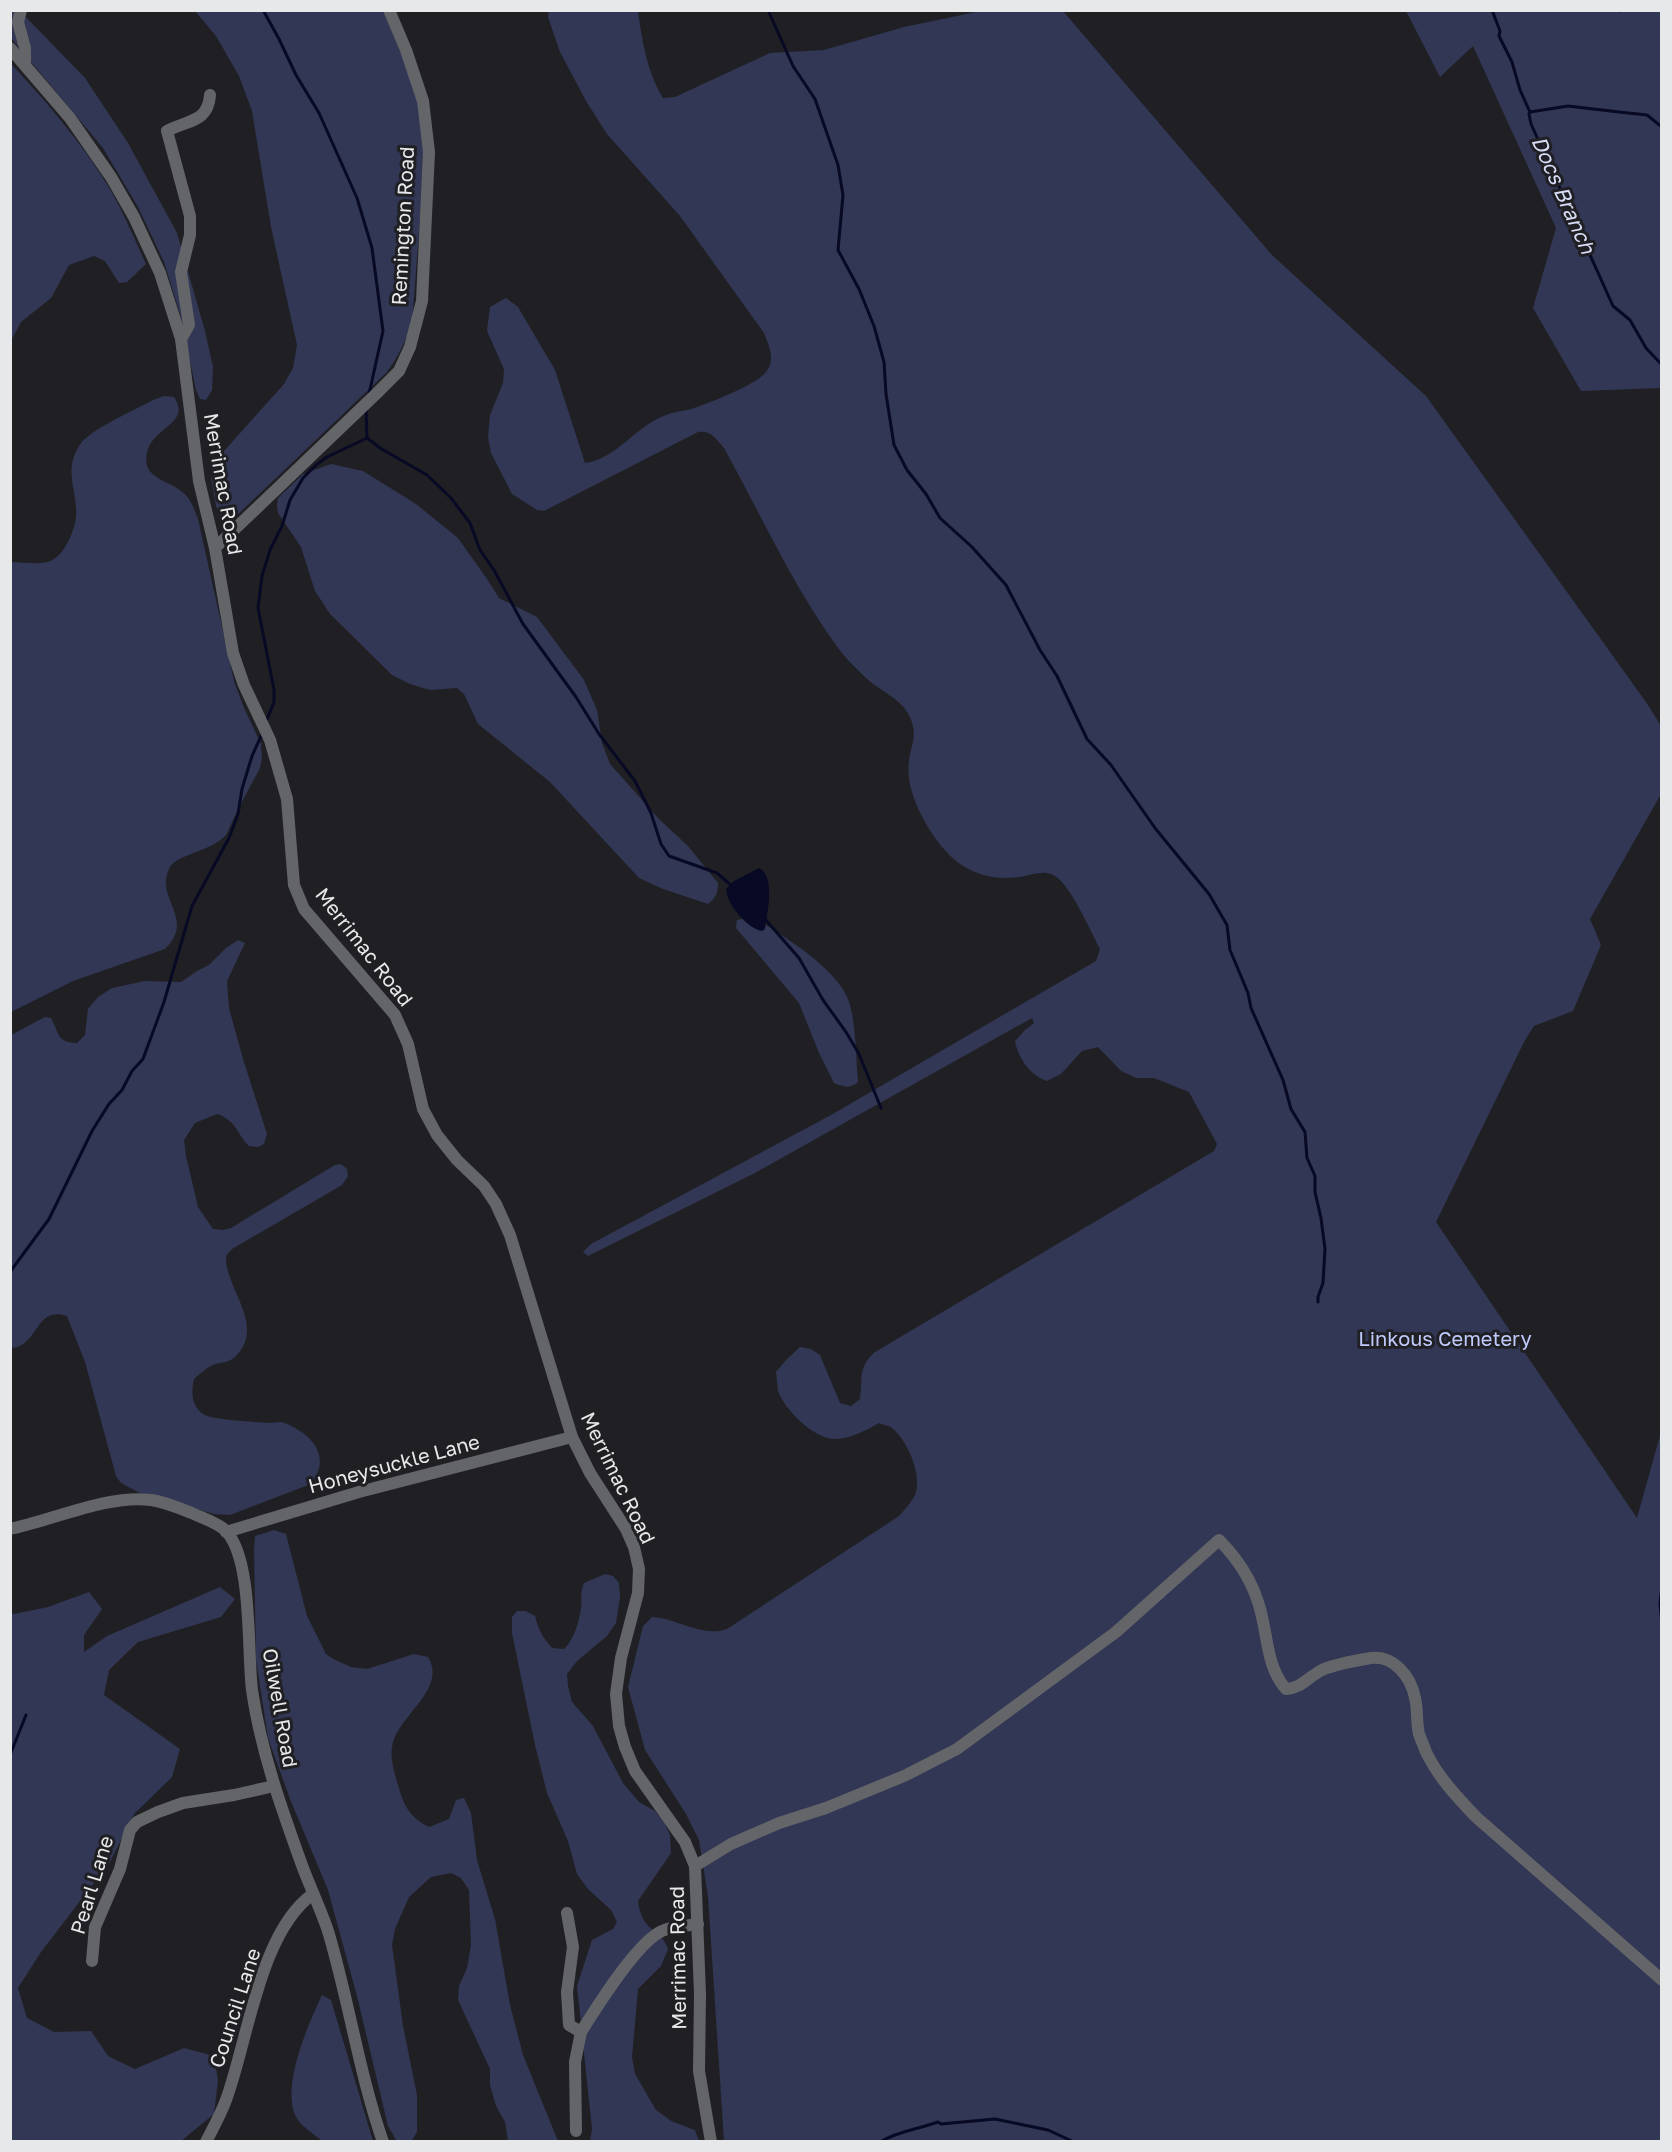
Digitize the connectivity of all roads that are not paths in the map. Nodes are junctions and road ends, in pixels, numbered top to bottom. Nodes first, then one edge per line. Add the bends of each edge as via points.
1 (21, 10) edge
2 (389, 10) edge
3 (10, 48) edge
4 (25, 63) junction
5 (210, 95) dead end
6 (181, 339) junction
7 (215, 548) junction
8 (572, 1437) junction
9 (10, 1529) edge
10 (226, 1532) junction
11 (274, 1786) junction
12 (695, 1866) junction
13 (313, 1894) junction
14 (567, 1913) dead end
15 (698, 1924) junction
16 (92, 1961) dead end
17 (1662, 1980) edge
18 (580, 2032) junction
19 (576, 2131) dead end
20 (206, 2142) edge
21 (383, 2142) edge
22 (711, 2142) edge

1 - 4 street via 18,22
2 - 7 street, Remington Road via 423,101 429,152 422,301 410,347 399,371
3 - 4 street, Merrimac Road
4 - 6 street, Merrimac Road via 70,118 134,217 160,273
5 - 6 street via 203,116 167,131 190,216 190,235 181,272 189,325
6 - 7 street, Merrimac Road via 199,481
7 - 8 street, Merrimac Road via 233,653 270,740 287,799 294,885 304,909 395,1015 408,1044 423,1109 437,1135 496,1204 510,1235
8 - 10 street, Honeysuckle Lane via 359,1492
8 - 12 street, Merrimac Road via 626,1529 639,1569 638,1593 616,1694 624,1747 635,1772 685,1842
9 - 10 street via 119,1500 151,1500 177,1507
10 - 11 street, Oilwell Road via 239,1553 252,1689
11 - 13 street, Oilwell Road
11 - 16 street, Pearl Lane via 183,1803 137,1822 130,1830 120,1869 95,1927
12 - 15 street, Merrimac Road
12 - 17 street via 731,1844 904,1776 957,1749 1116,1632 1219,1540 1247,1573 1259,1603 1275,1674 1286,1689 1302,1685 1323,1670 1371,1658 1394,1663 1410,1682 1419,1735 1426,1752 1453,1793
13 - 20 street, Council Lane via 301,1903 282,1930 267,1962 226,2101
13 - 21 street, Oilwell Road via 333,1950
14 - 18 street via 573,1947 567,1992 569,2025
15 - 18 street via 662,1930 649,1939 614,1981
15 - 22 street, Merrimac Road via 699,2071
18 - 19 street via 575,2062

